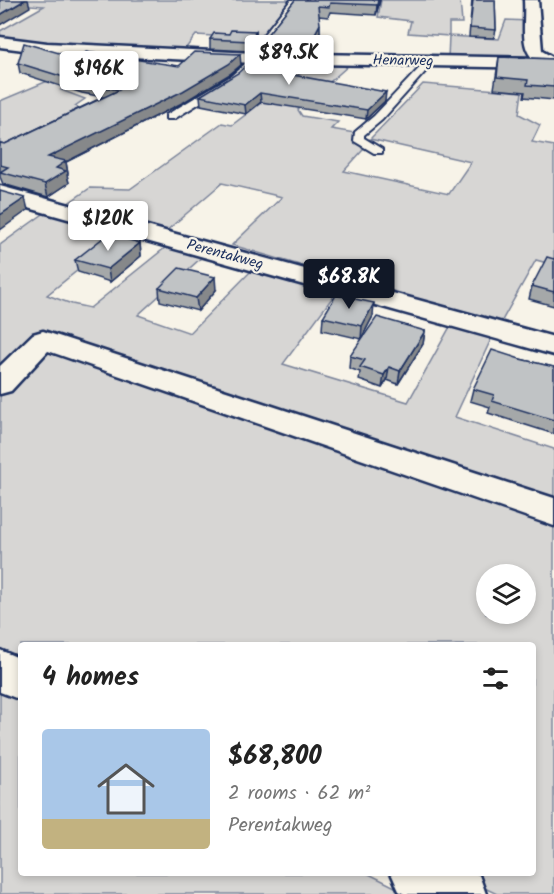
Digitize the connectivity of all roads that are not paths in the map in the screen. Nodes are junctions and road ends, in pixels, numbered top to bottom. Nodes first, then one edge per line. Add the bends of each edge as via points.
1 (295, 0) edge
2 (531, 0) edge
3 (0, 42) edge
4 (254, 58) junction
5 (430, 62) junction
6 (552, 63) edge
7 (170, 117) dead end
8 (378, 152) dead end
9 (0, 193) edge
10 (554, 346) edge
11 (0, 384) edge
12 (554, 512) edge
13 (0, 670) edge
14 (18, 679) edge
15 (423, 876) edge
16 (460, 894) edge

1 - 4 lane
2 - 6 street via 534,52
3 - 4 street, Henarweg via 46,48
4 - 5 street, Henarweg
4 - 7 lane via 234,78
5 - 6 street, Henarweg
5 - 8 lane via 359,134 364,145
9 - 10 street, Perentakweg
11 - 12 street via 43,340
13 - 14 street
15 - 16 street

